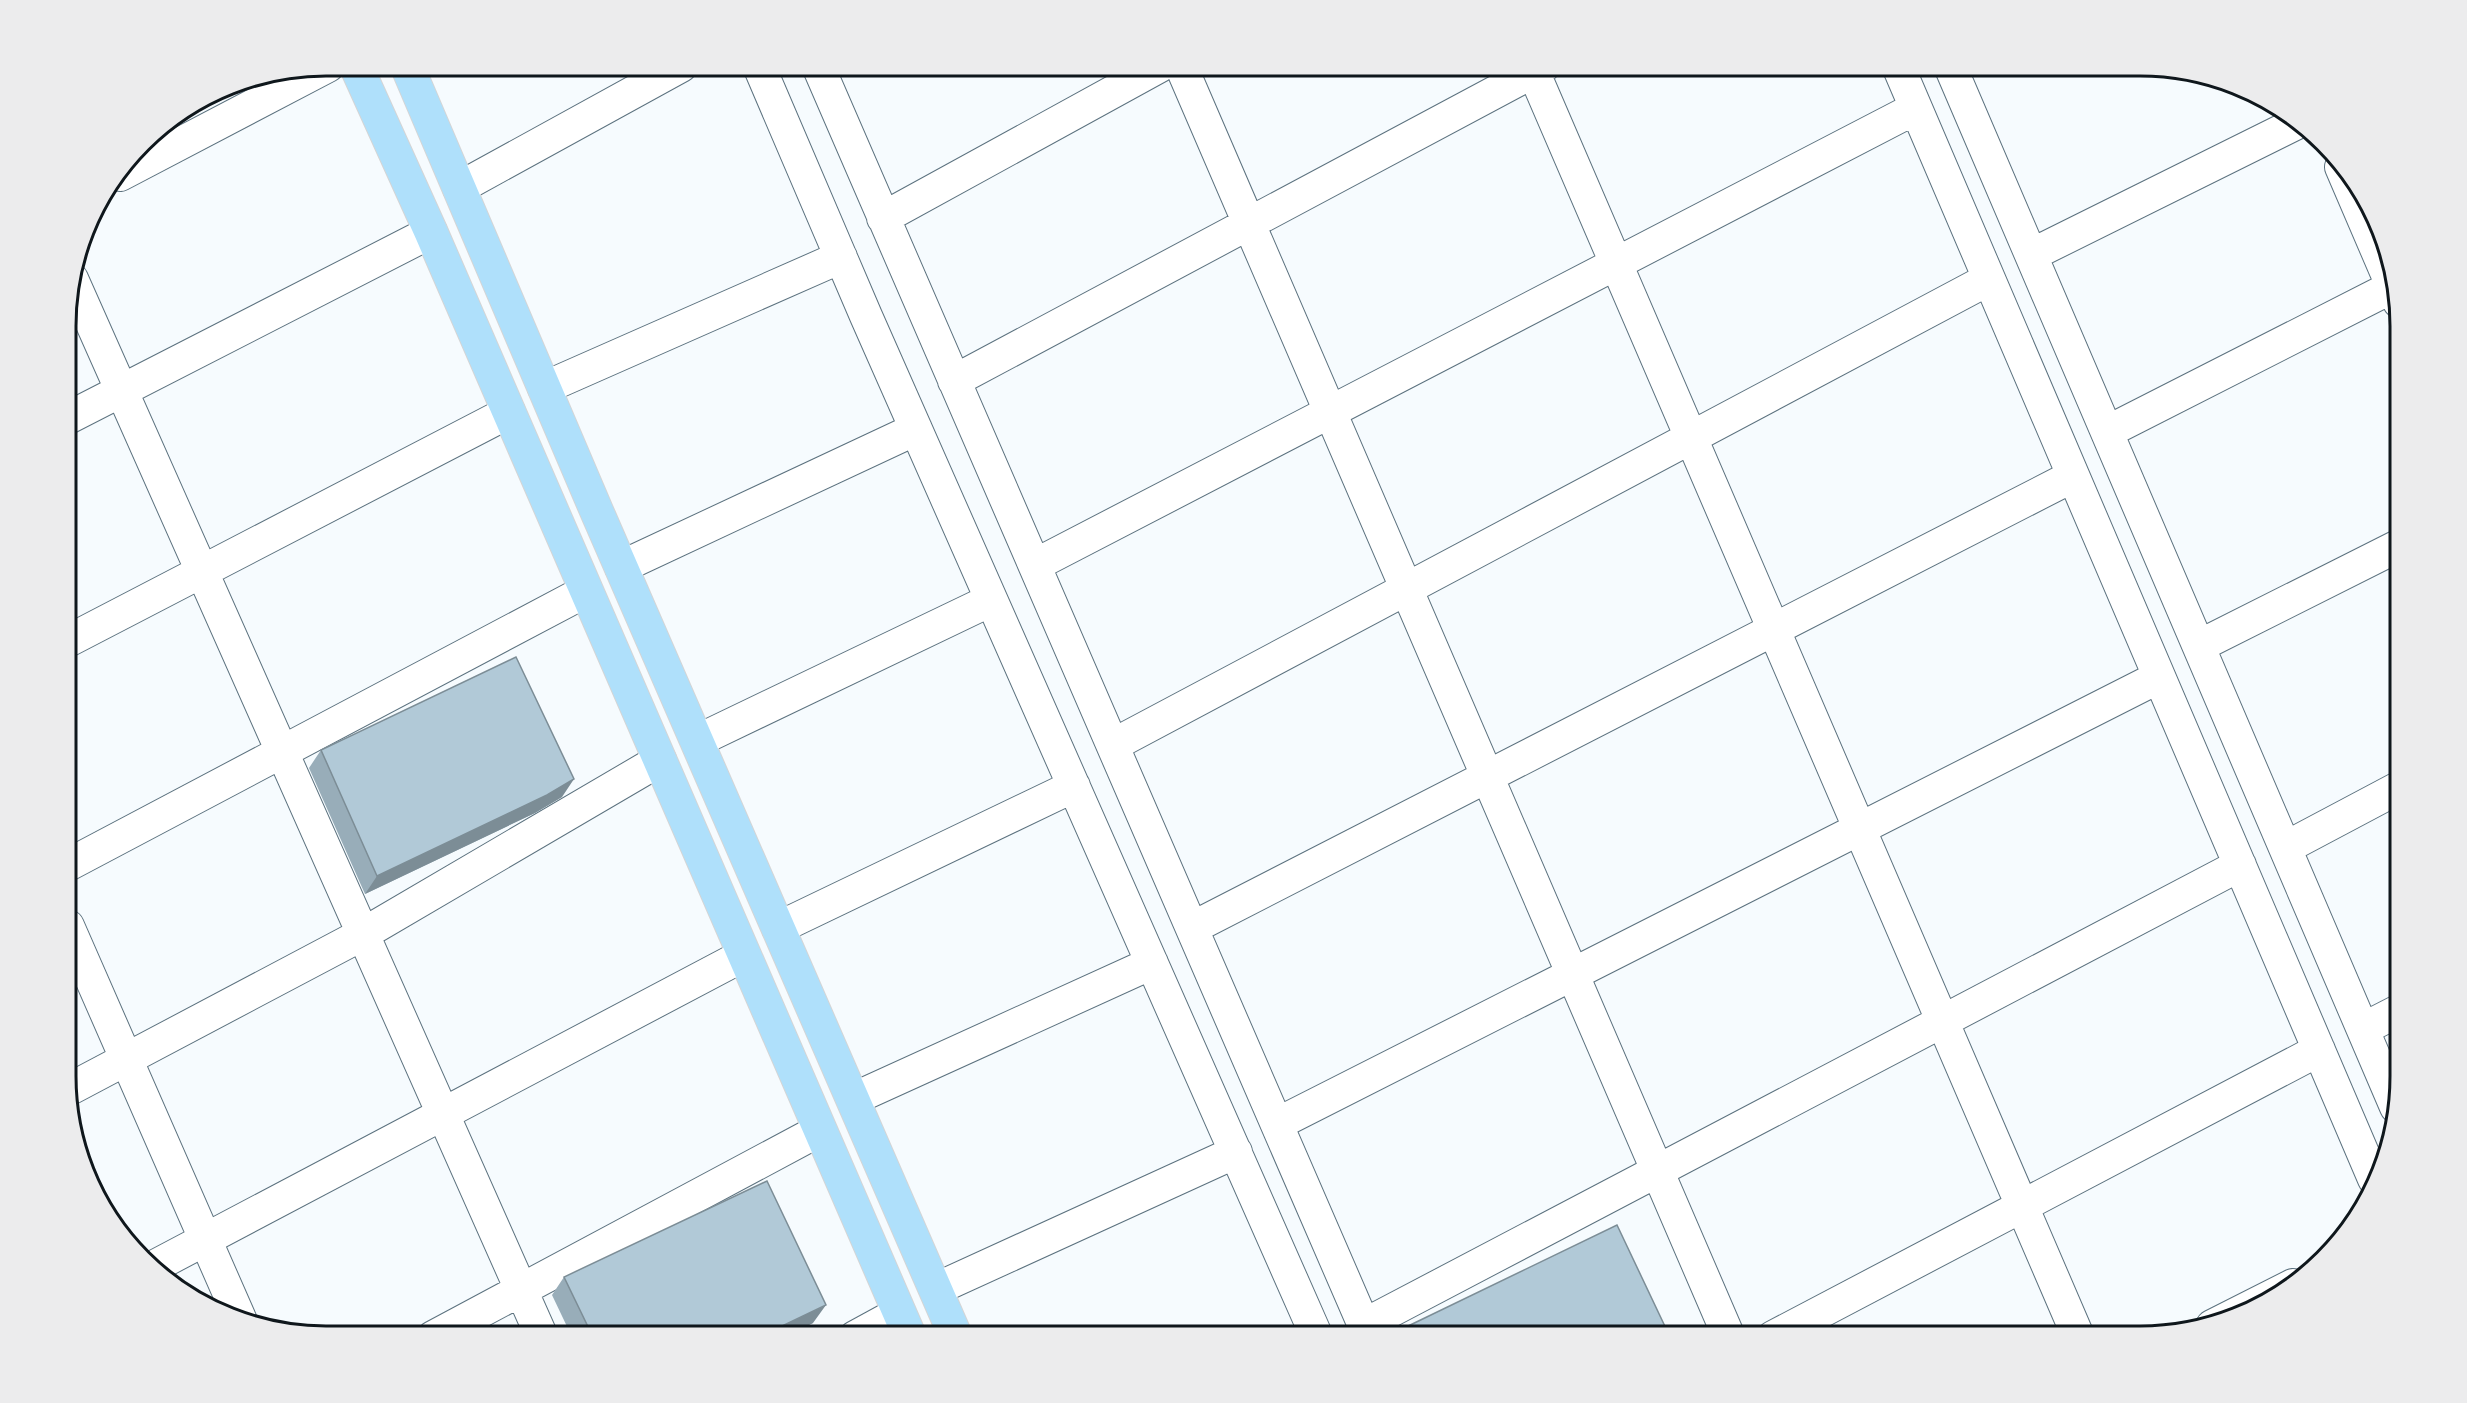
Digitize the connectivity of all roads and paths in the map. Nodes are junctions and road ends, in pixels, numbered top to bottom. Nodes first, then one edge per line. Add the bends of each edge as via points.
1 (361, 76) edge
2 (411, 76) edge
3 (663, 76) edge
4 (763, 76) edge
5 (822, 76) edge
6 (1143, 76) edge
7 (1185, 76) edge
8 (1521, 76) edge
9 (1539, 76) edge
10 (1902, 76) edge
11 (1959, 76) edge
12 (306, 77) edge
13 (1916, 108) junction
14 (2290, 126) edge
15 (132, 170) edge
16 (459, 188) junction
17 (2356, 201) edge
18 (883, 218) junction
19 (1249, 224) junction
20 (431, 232) junction
21 (2379, 252) edge
22 (2031, 255) junction
23 (841, 256) junction
24 (1616, 264) junction
25 (1989, 279) junction
26 (79, 295) edge
27 (2388, 295) edge
28 (954, 381) junction
29 (544, 388) junction
30 (122, 391) junction
31 (509, 412) junction
32 (1330, 412) junction
33 (76, 414) edge
34 (916, 429) junction
35 (2107, 432) junction
36 (1691, 438) junction
37 (2073, 476) junction
38 (2390, 550) edge
39 (1035, 566) junction
40 (621, 567) junction
41 (202, 572) junction
42 (1406, 589) junction
43 (586, 591) junction
44 (992, 600) junction
45 (1773, 629) junction
46 (76, 637) edge
47 (2199, 646) junction
48 (2159, 677) junction
49 (697, 741) junction
50 (1113, 746) junction
51 (282, 752) junction
52 (660, 760) junction
53 (1487, 776) junction
54 (1074, 786) junction
55 (2390, 792) edge
56 (1859, 829) junction
57 (2285, 848) junction
58 (76, 861) edge
59 (2240, 865) junction
60 (778, 928) junction
61 (1192, 928) junction
62 (363, 934) junction
63 (76, 944) edge
64 (744, 955) junction
65 (1152, 963) junction
66 (1573, 974) junction
67 (2390, 1015) edge
68 (1942, 1021) junction
69 (2363, 1029) junction
70 (2319, 1050) junction
71 (126, 1059) junction
72 (77, 1085) edge
73 (2390, 1093) edge
74 (853, 1099) junction
75 (443, 1114) junction
76 (1277, 1124) junction
77 (820, 1130) junction
78 (1236, 1152) junction
79 (1657, 1171) junction
80 (2371, 1172) edge
81 (2022, 1206) junction
82 (206, 1239) junction
83 (161, 1263) edge
84 (936, 1289) junction
85 (521, 1290) junction
86 (236, 1309) edge
87 (905, 1325) edge
88 (452, 1327) edge
89 (538, 1327) edge
90 (952, 1327) edge
91 (1313, 1327) edge
92 (1364, 1327) edge
93 (1373, 1327) edge
94 (1725, 1327) edge
95 (1790, 1327) edge
96 (2074, 1327) edge

1 - 20 main road
2 - 16 main road
3 - 16 street
4 - 23 street
5 - 18 street
6 - 18 street
7 - 19 street
8 - 19 street
9 - 24 street
10 - 13 street
11 - 22 street
12 - 15 street
13 - 24 street
13 - 25 street
14 - 22 street
16 - 29 main road
17 - 21 street
18 - 28 street
19 - 28 street
19 - 32 street
20 - 30 street
20 - 31 main road
22 - 35 street
23 - 29 street
23 - 34 street
24 - 32 street
24 - 36 street
25 - 36 street
25 - 37 street
26 - 30 street
27 - 35 street
28 - 39 street
29 - 40 main road
30 - 33 street
30 - 41 street
31 - 41 street
31 - 43 main road
32 - 39 street
32 - 42 street
34 - 40 street
34 - 44 street
35 - 47 street
36 - 42 street
36 - 45 street
37 - 45 street
37 - 48 street
38 - 47 street
39 - 50 street
40 - 49 main road
41 - 46 street
41 - 51 street
42 - 50 street
42 - 53 street
43 - 51 street
43 - 52 main road
44 - 49 street
44 - 54 street
45 - 53 street
45 - 56 street
47 - 57 street
48 - 56 street
48 - 59 street
49 - 60 main road
50 - 61 street
51 - 58 street
51 - 62 street
52 - 62 street
52 - 64 main road
53 - 61 street
53 - 66 street
54 - 60 street
54 - 65 street
55 - 57 street
56 - 66 street
56 - 68 street
57 - 69 street
59 - 68 street
59 - 70 street
60 - 74 main road
61 - 76 street
62 - 71 street
62 - 75 street
63 - 71 street
64 - 75 street
64 - 77 main road
65 - 74 street
65 - 78 street
66 - 76 street
66 - 79 street
67 - 69 street
68 - 79 street
68 - 81 street
69 - 73 street
70 - 80 street
70 - 81 street
71 - 72 street
71 - 82 street
74 - 84 main road
75 - 82 street
75 - 85 street
76 - 92 street
77 - 85 street
77 - 87 main road
78 - 84 street
78 - 91 street
79 - 93 street
79 - 94 street
81 - 95 street
81 - 96 street
82 - 83 street
82 - 86 street
84 - 90 main road
85 - 88 street
85 - 89 street

